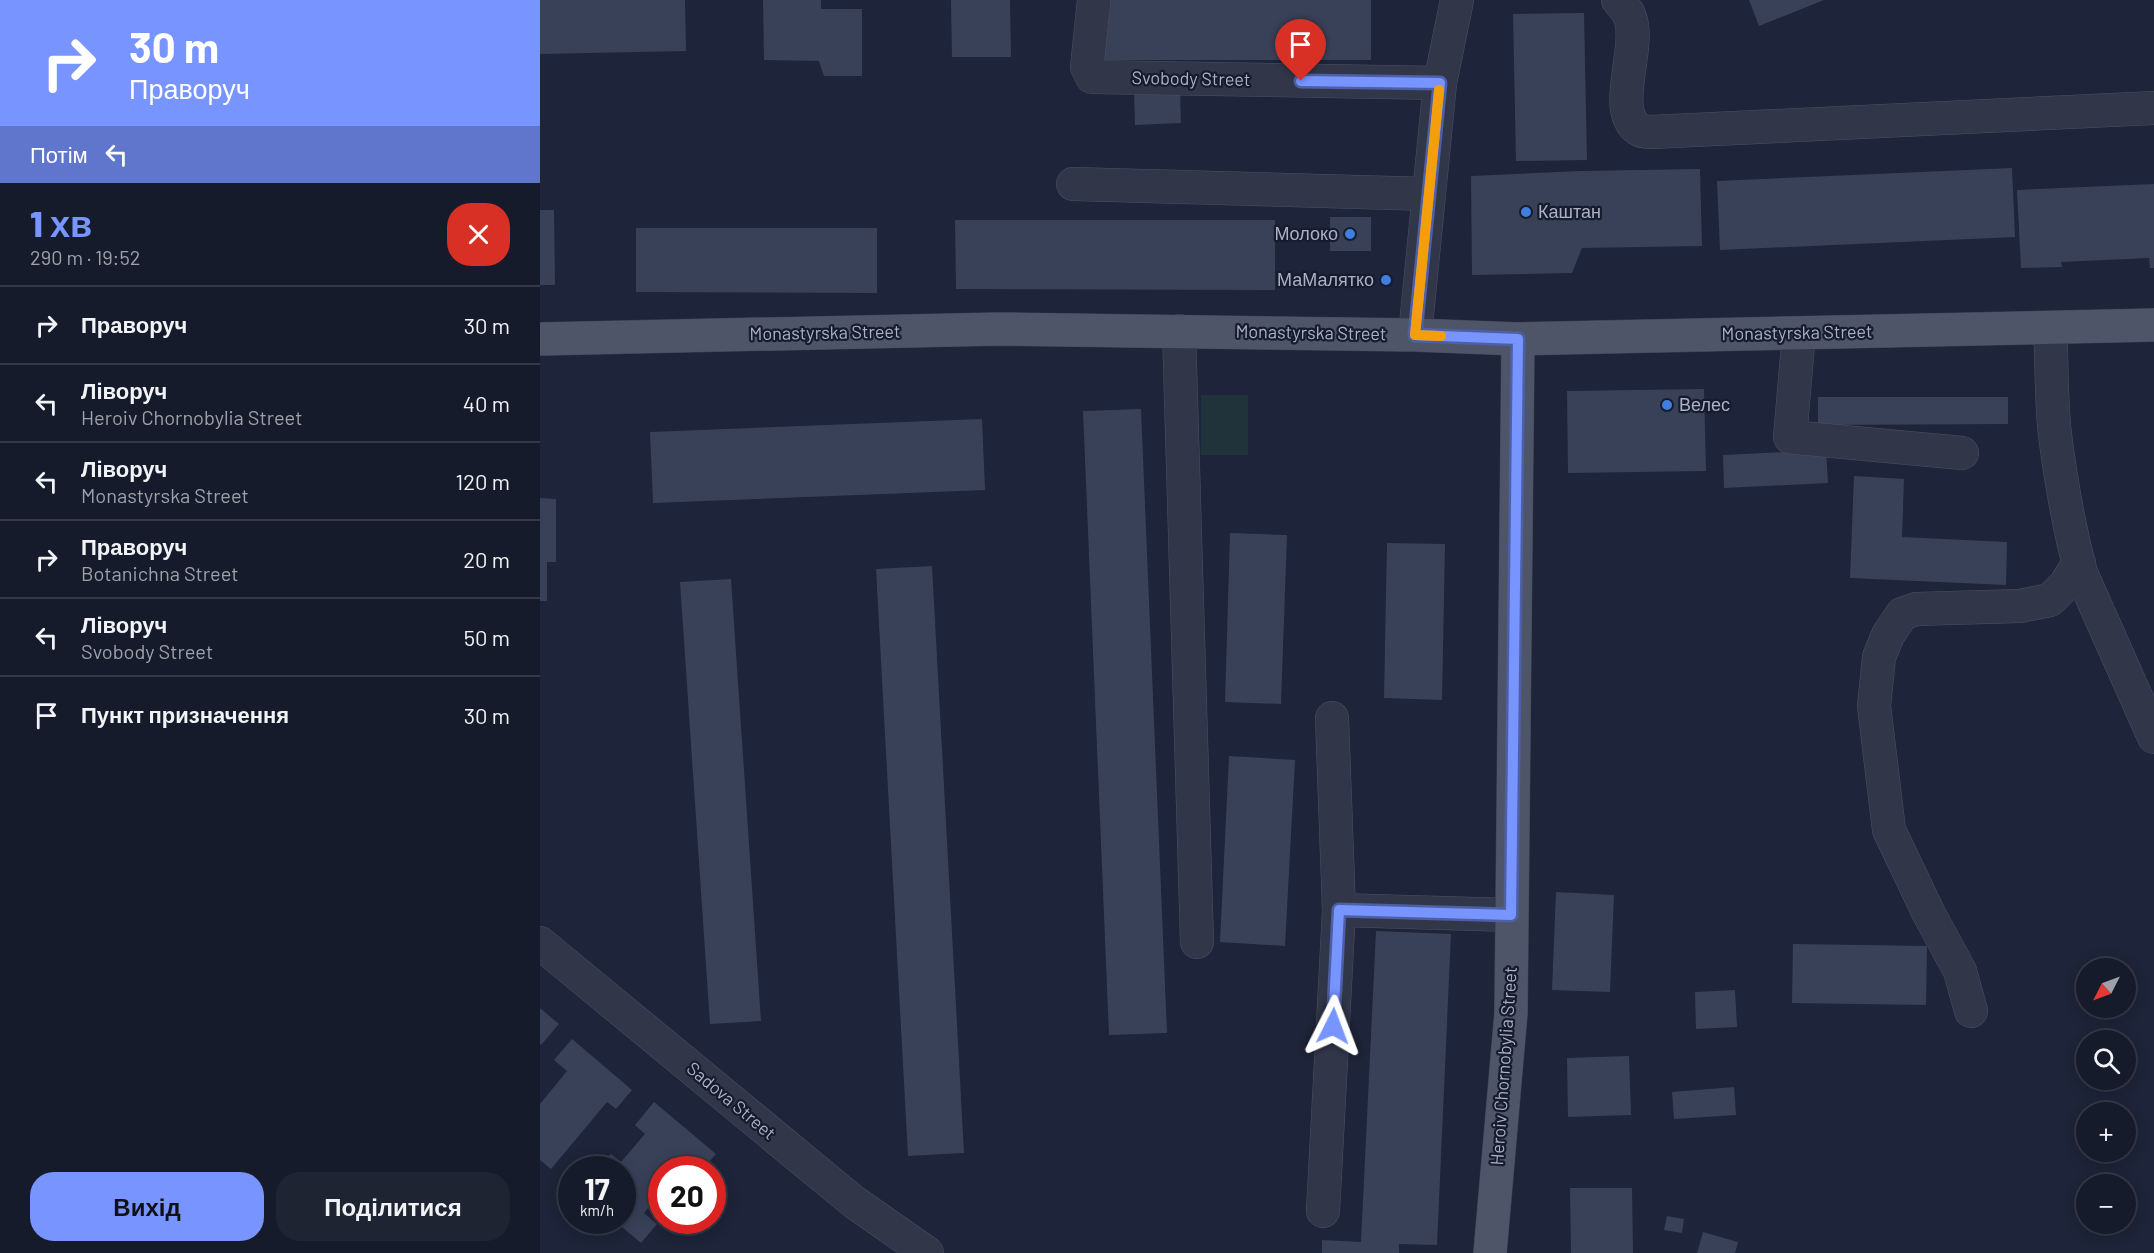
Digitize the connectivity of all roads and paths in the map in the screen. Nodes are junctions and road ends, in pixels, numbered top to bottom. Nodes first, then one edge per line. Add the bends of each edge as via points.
1 (1094, 0) edge
2 (1457, 0) edge
3 (1618, 0) edge
4 (1440, 83) junction
5 (2154, 108) edge
6 (1073, 184) dead end
7 (1429, 194) junction
8 (2154, 325) edge
9 (2050, 328) junction
10 (1179, 331) junction
11 (1799, 333) junction
12 (1415, 335) junction
13 (540, 339) edge
14 (1518, 339) junction
15 (1962, 453) dead end
16 (2079, 563) junction
17 (1332, 718) dead end
18 (2154, 737) edge
19 (1339, 910) junction
20 (1511, 915) junction
21 (540, 942) edge
22 (1197, 942) dead end
23 (1971, 1011) dead end
24 (1323, 1211) dead end
25 (927, 1253) edge
26 (1490, 1253) edge

1 - 4 street, Svobody Street via 1087,67 1092,77
2 - 4 street
3 - 5 street via 1630,16 1633,40 1626,105 1639,130
4 - 7 street
6 - 7 street
7 - 12 street
8 - 9 main road, Monastyrska Street
9 - 11 main road, Monastyrska Street
9 - 16 street via 2055,433
10 - 12 main road, Monastyrska Street
10 - 13 main road, Monastyrska Street via 999,329
10 - 22 street
11 - 14 main road, Monastyrska Street
11 - 15 street via 1790,437
12 - 14 main road, Monastyrska Street
14 - 20 main road, Heroiv Chornobylia Street
16 - 18 street
16 - 23 street via 2050,600 2020,606 1916,609 1902,614 1879,657 1874,706 1889,830 1960,971
17 - 19 street
19 - 20 street
19 - 24 street
20 - 26 main road, Heroiv Chornobylia Street via 1511,1013
21 - 25 street, Sadova Street via 854,1202

